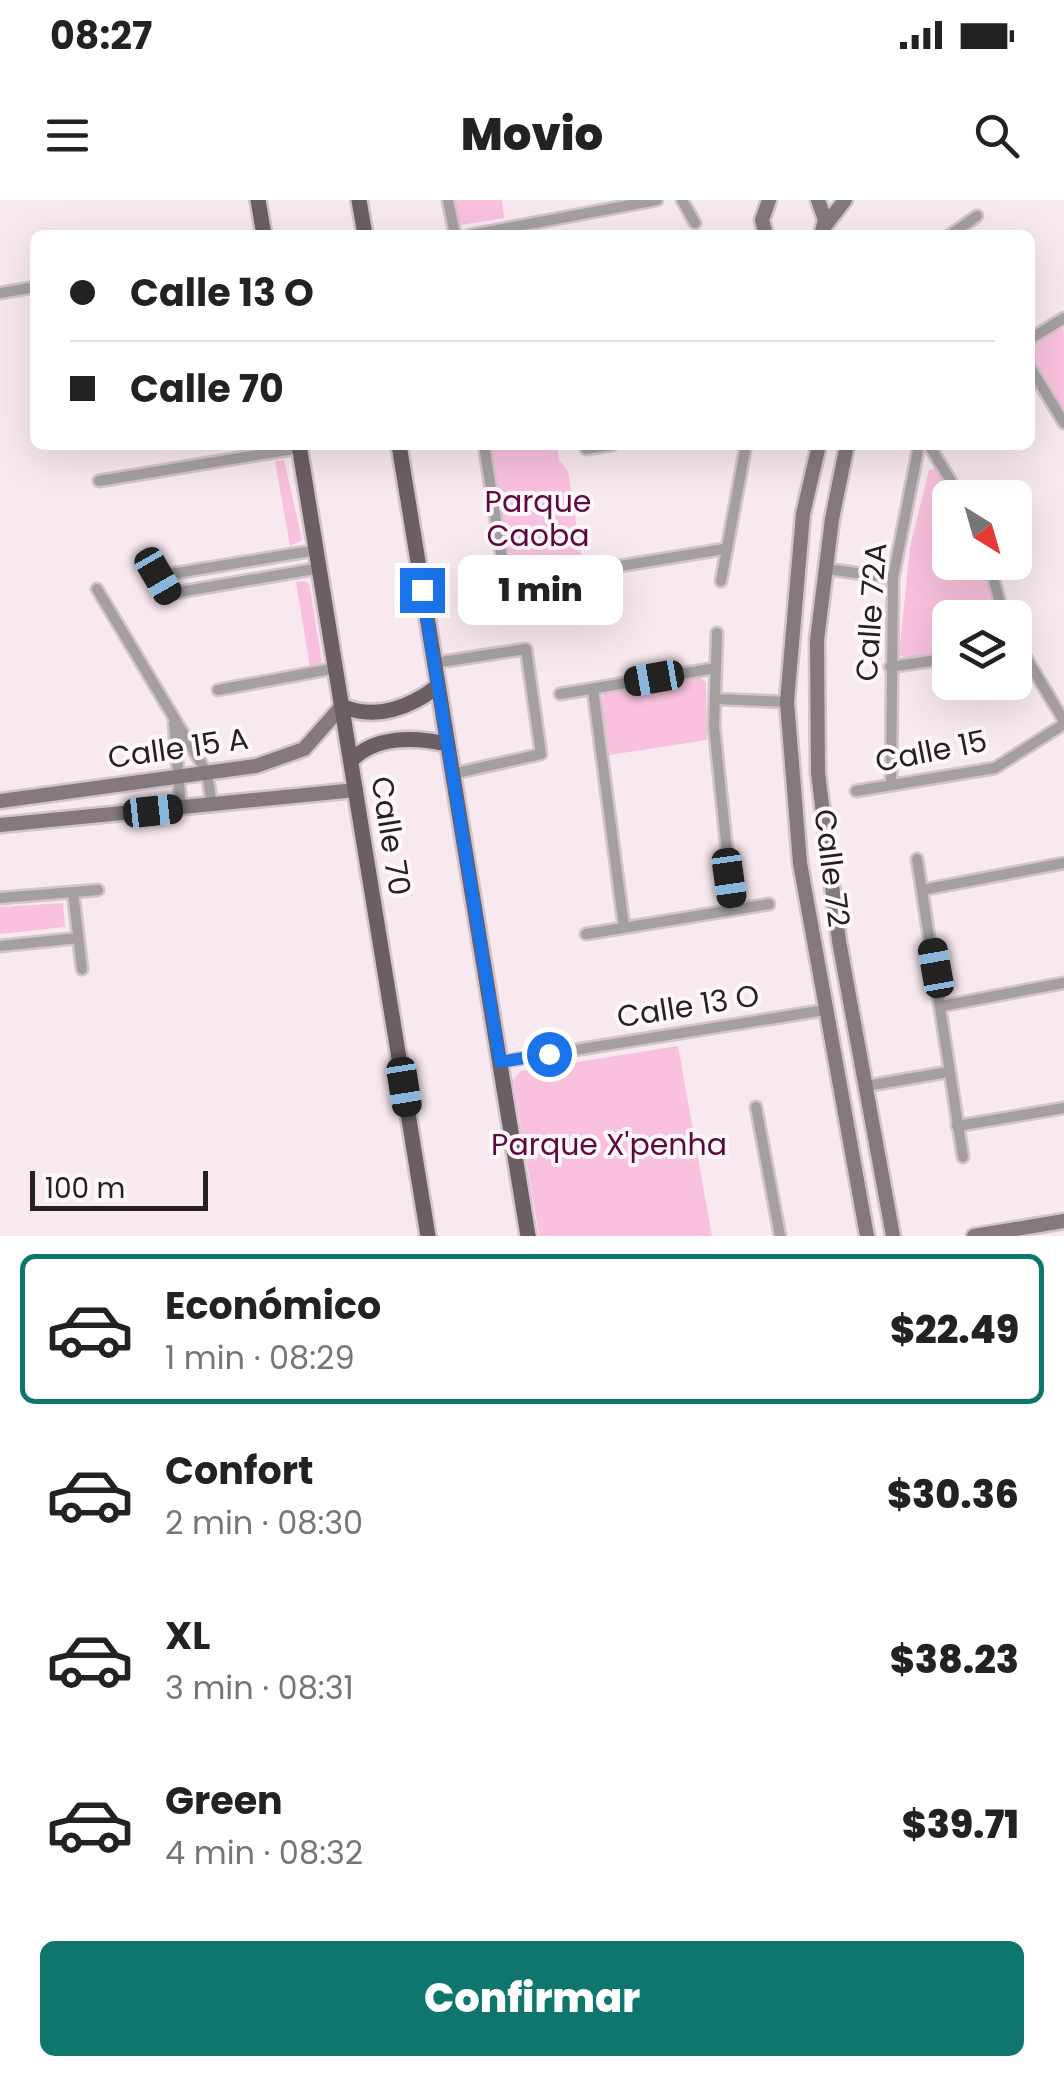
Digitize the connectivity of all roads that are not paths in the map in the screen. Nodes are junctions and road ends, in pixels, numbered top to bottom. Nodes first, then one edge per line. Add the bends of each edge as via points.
1 (258, 200) edge
2 (359, 200) edge
3 (448, 200) edge
4 (657, 200) edge
5 (682, 200) edge
6 (818, 200) edge
7 (845, 200) edge
8 (767, 202) edge
9 (977, 216) dead end
10 (695, 223) dead end
11 (263, 230) edge
12 (364, 230) edge
13 (454, 230) edge
14 (497, 230) edge
15 (765, 230) edge
16 (822, 230) edge
17 (824, 230) edge
18 (957, 230) edge
19 (30, 288) edge
20 (0, 292) edge
21 (1064, 318) edge
22 (1035, 335) edge
23 (1035, 374) edge
24 (1064, 423) edge
25 (276, 450) edge
26 (300, 450) edge
27 (400, 450) edge
28 (485, 450) edge
29 (745, 450) edge
30 (818, 450) edge
31 (845, 450) edge
32 (918, 450) edge
33 (932, 450) edge
34 (950, 480) edge
35 (99, 481) dead end
36 (810, 489) junction
37 (837, 496) junction
38 (800, 542) junction
39 (829, 546) junction
40 (724, 549) junction
41 (316, 550) junction
42 (320, 568) junction
43 (826, 569) junction
44 (894, 578) junction
45 (721, 581) dead end
46 (506, 584) junction
47 (96, 589) dead end
48 (466, 591) dead end
49 (717, 632) dead end
50 (932, 660) edge
51 (434, 662) junction
52 (890, 666) junction
53 (336, 668) junction
54 (716, 668) junction
55 (1032, 668) edge
56 (438, 686) junction
57 (593, 688) junction
58 (218, 690) dead end
59 (560, 694) dead end
60 (715, 699) junction
61 (787, 702) junction
62 (342, 706) junction
63 (174, 722) junction
64 (1064, 722) edge
65 (447, 744) junction
66 (351, 761) junction
67 (793, 770) junction
68 (207, 773) junction
69 (818, 773) junction
70 (452, 774) junction
71 (178, 777) junction
72 (890, 785) junction
73 (356, 790) junction
74 (856, 790) dead end
75 (0, 801) edge
76 (212, 804) junction
77 (181, 808) junction
78 (0, 826) edge
79 (917, 859) dead end
80 (1064, 863) edge
81 (98, 890) dead end
82 (922, 890) junction
83 (73, 892) junction
84 (0, 898) edge
85 (768, 904) dead end
86 (734, 910) junction
87 (624, 927) junction
88 (586, 934) dead end
89 (78, 938) junction
90 (839, 941) junction
91 (814, 943) junction
92 (0, 946) edge
93 (82, 968) dead end
94 (1064, 983) edge
95 (942, 1006) junction
96 (825, 1010) junction
97 (500, 1062) junction
98 (948, 1072) junction
99 (866, 1086) junction
100 (756, 1107) dead end
101 (1064, 1108) edge
102 (958, 1126) junction
103 (876, 1139) junction
104 (850, 1144) junction
105 (963, 1157) dead end
106 (1064, 1221) edge
107 (1029, 1232) edge
108 (428, 1236) edge
109 (528, 1236) edge
110 (780, 1236) edge
111 (867, 1236) edge
112 (893, 1236) edge
113 (974, 1236) edge

1 - 11 main road
2 - 12 main road
3 - 13 street
4 - 14 street
5 - 10 street
6 - 16 main road
7 - 17 main road
8 - 15 main road
9 - 18 street
19 - 20 street
21 - 22 street
23 - 24 street
25 - 35 street
26 - 41 main road, Calle 70
27 - 51 main road
28 - 46 street
29 - 40 street
30 - 36 main road, Calle 72
31 - 37 main road, Calle 72
32 - 44 street, Calle 72A
33 - 34 street
36 - 37 main road
36 - 38 main road, Calle 72
37 - 39 main road, Calle 72
38 - 39 main road
38 - 61 main road, Calle 72
39 - 43 main road, Calle 72
40 - 45 street
40 - 46 street
41 - 42 main road, Calle 70
41 - 42 street via 158,576 168,594
42 - 53 main road, Calle 70
43 - 44 street
43 - 69 main road, Calle 72 via 816,679
44 - 52 street, Calle 72A
46 - 48 street
47 - 63 street
49 - 54 street
50 - 52 street
51 - 56 main road
51 - 70 street via 526,649 541,754
52 - 72 street, Calle 72A
53 - 58 street
53 - 62 main road, Calle 70
54 - 57 street
54 - 60 street
55 - 64 street
56 - 62 main road via 388,711
56 - 65 main road
57 - 59 street
57 - 87 street
60 - 61 street
60 - 86 street via 720,816
61 - 67 main road, Calle 72
62 - 66 main road, Calle 70
62 - 68 main road, Calle 15 A via 304,749
63 - 68 street
63 - 71 street
64 - 72 street, Calle 15 via 995,768
65 - 66 main road via 390,741
65 - 70 main road
66 - 73 main road, Calle 70
67 - 69 main road via 805,777
67 - 91 main road, Calle 72
68 - 71 main road, Calle 15 A
68 - 76 street
69 - 90 main road, Calle 72
70 - 97 main road
71 - 75 main road, Calle 15 A
71 - 77 street
72 - 74 street, Calle 15
73 - 76 main road, Calle 15 A
73 - 108 main road, Calle 70
76 - 77 main road, Calle 15 A
77 - 78 main road, Calle 15 A
79 - 82 street
80 - 82 street
81 - 83 street
82 - 95 street
83 - 84 street
83 - 89 street
85 - 86 street
86 - 87 street
87 - 88 street
89 - 92 street
89 - 93 street
90 - 91 main road
90 - 99 main road, Calle 72
91 - 96 main road, Calle 72
94 - 95 street
95 - 98 street
96 - 97 street, Calle 13 O
96 - 104 main road, Calle 72
97 - 109 main road
98 - 99 street
98 - 102 street
99 - 103 main road, Calle 72
100 - 110 street
101 - 102 street
102 - 105 street
103 - 104 main road
103 - 112 main road, Calle 72
104 - 111 main road, Calle 72
106 - 107 main road
107 - 113 main road

